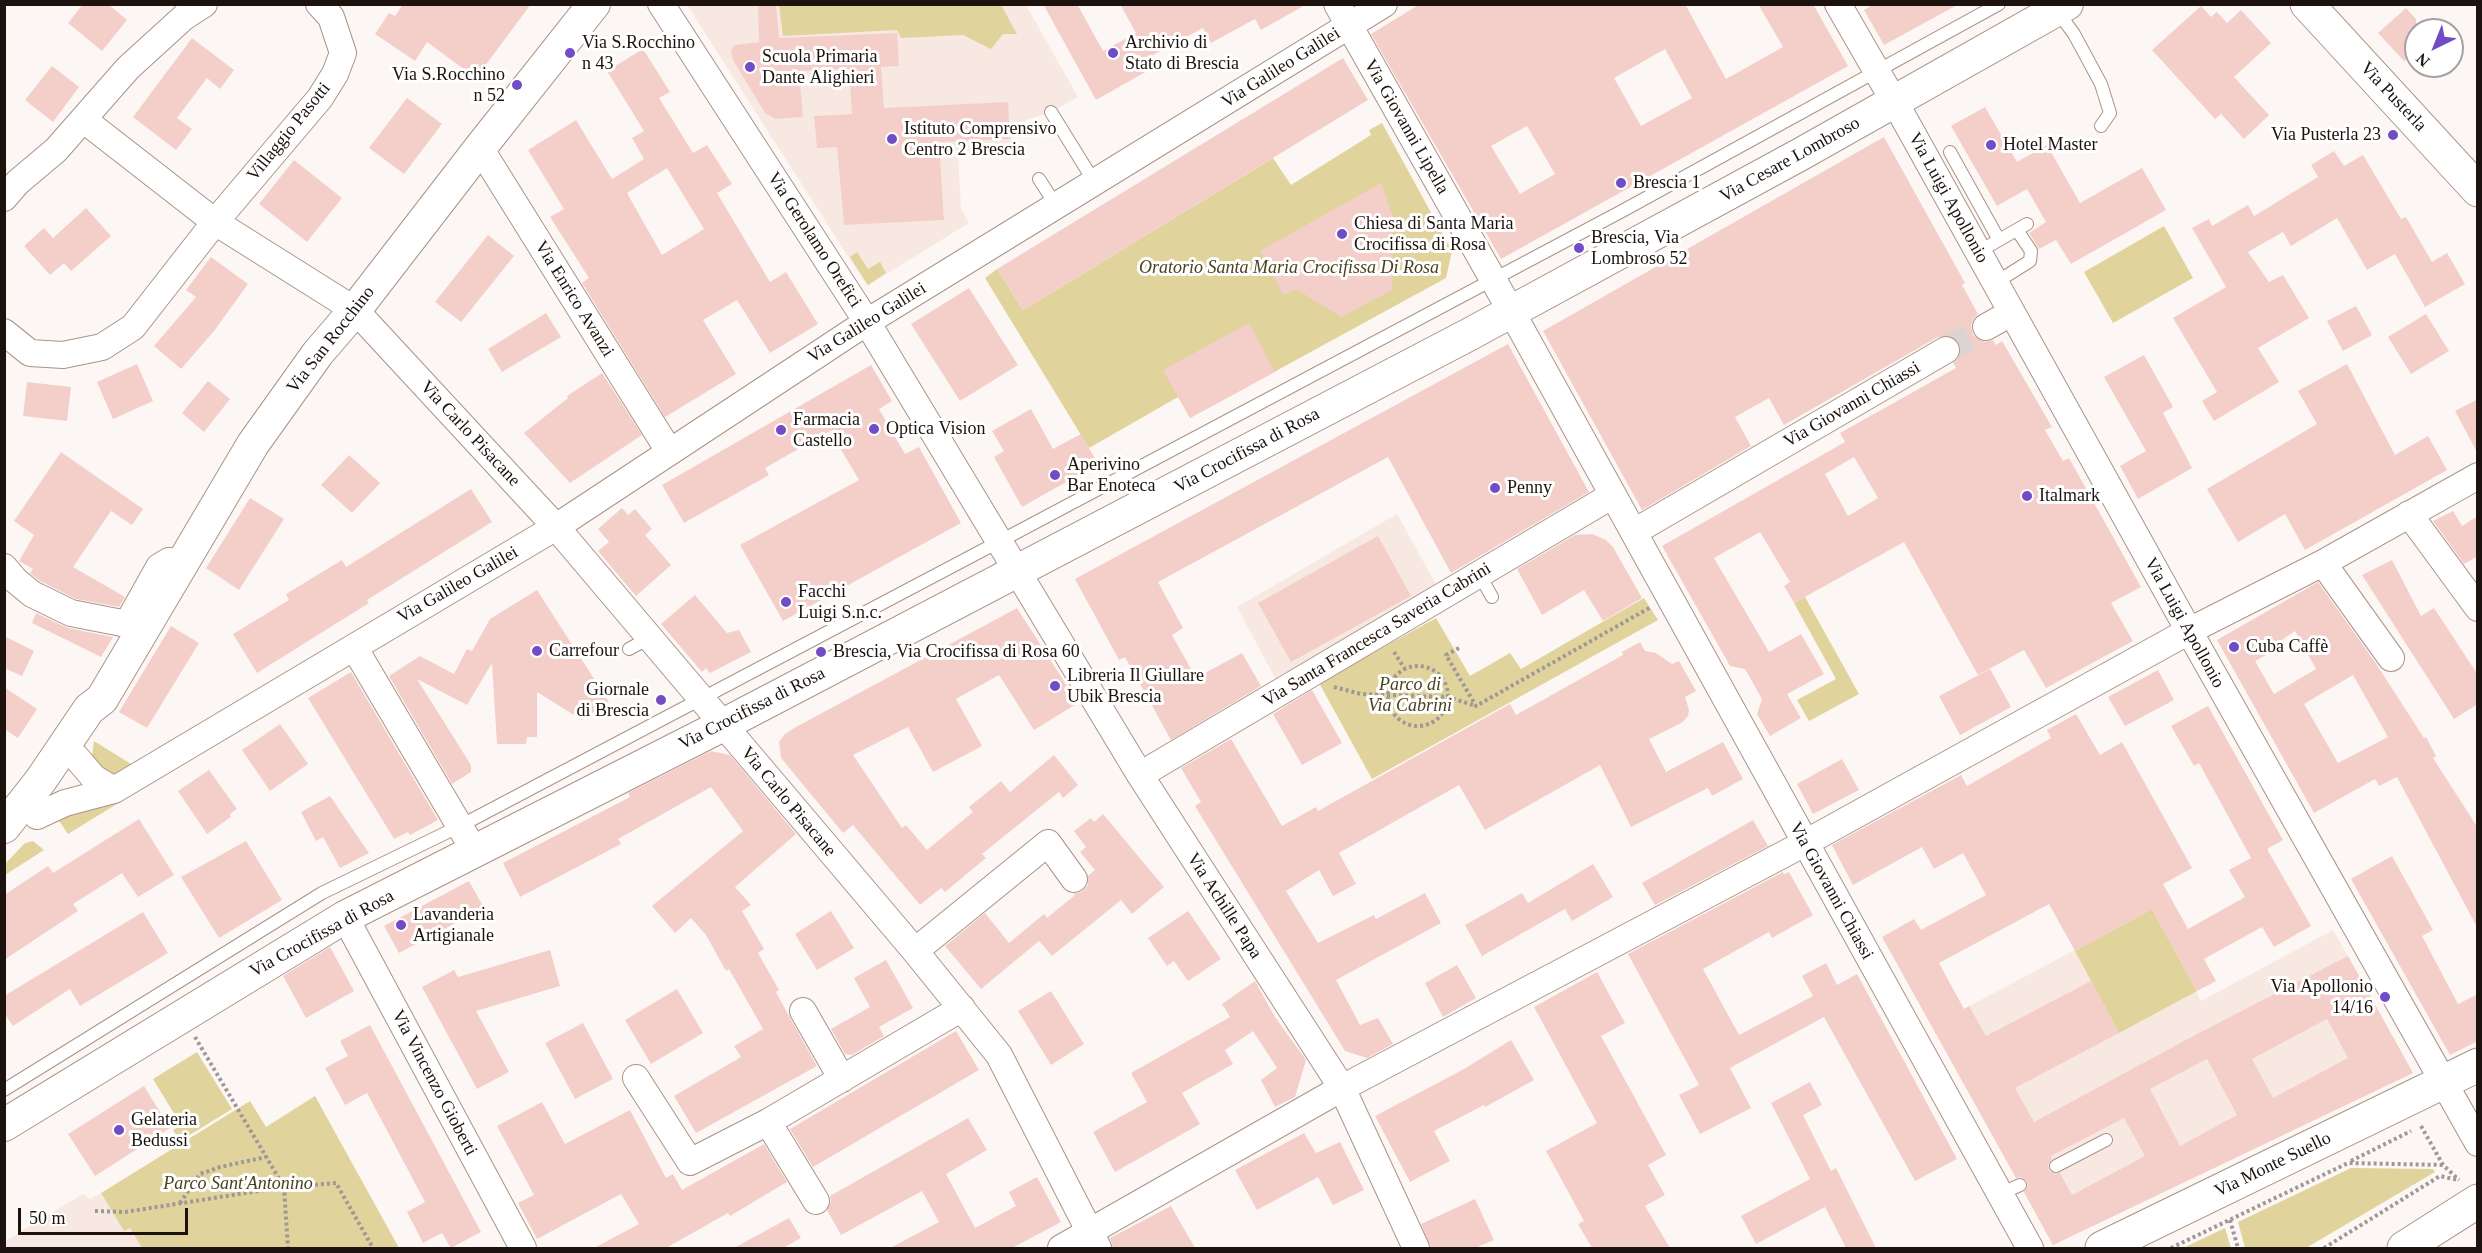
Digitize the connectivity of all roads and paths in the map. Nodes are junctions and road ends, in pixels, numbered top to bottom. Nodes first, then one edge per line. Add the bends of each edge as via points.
1 (204, 4) edge
2 (319, 4) edge
3 (594, 4) edge
4 (661, 4) edge
5 (1384, 4) edge
6 (1838, 4) edge
7 (1999, 4) edge
8 (2307, 4) edge
9 (2062, 7) edge
10 (1343, 16) edge
11 (1876, 71) junction
12 (1894, 102) junction
13 (1051, 112) dead end
14 (84, 120) junction
15 (2101, 126) dead end
16 (480, 148) junction
17 (1950, 152) dead end
18 (1039, 179) dead end
19 (1095, 183) junction
20 (2478, 190) edge
21 (4, 198) edge
22 (1057, 207) junction
23 (215, 222) junction
24 (1989, 246) junction
25 (1492, 280) junction
26 (1995, 283) junction
27 (355, 310) junction
28 (1511, 312) junction
29 (2011, 313) junction
30 (867, 322) junction
31 (1986, 327) tunnel mouth
32 (4, 332) edge
33 (1946, 351) tunnel mouth
34 (669, 451) junction
35 (2478, 476) edge
36 (1613, 495) junction
37 (2409, 514) junction
38 (556, 527) junction
39 (1634, 532) junction
40 (998, 542) junction
41 (2323, 563) junction
42 (4, 567) edge
43 (179, 567) junction
44 (1016, 572) junction
45 (1479, 574) junction
46 (1492, 597) dead end
47 (1669, 597) junction
48 (2478, 608) edge
49 (2189, 631) junction
50 (354, 647) junction
51 (1459, 648) dead end
52 (2391, 658) dead end
53 (1304, 678) junction
54 (1388, 694) junction
55 (1448, 697) junction
56 (102, 699) junction
57 (700, 699) junction
58 (1476, 706) junction
59 (723, 725) junction
60 (76, 757) junction
61 (1140, 775) junction
62 (114, 790) junction
63 (38, 816) junction
64 (4, 827) edge
65 (468, 839) junction
66 (1805, 843) junction
67 (4, 850) edge
68 (1074, 879) dead end
69 (345, 917) junction
70 (915, 951) junction
71 (962, 1008) junction
72 (803, 1011) dead end
73 (182, 1016) junction
74 (2478, 1065) edge
75 (636, 1078) dead end
76 (842, 1079) junction
77 (2444, 1082) junction
78 (1342, 1088) junction
79 (4, 1090) edge
80 (768, 1122) junction
81 (2428, 1122) dead end
82 (4, 1125) edge
83 (2421, 1126) junction
84 (2106, 1140) dead end
85 (2478, 1143) edge
86 (266, 1157) junction
87 (2348, 1163) junction
88 (2443, 1165) junction
89 (2056, 1166) dead end
90 (284, 1187) junction
91 (2469, 1191) edge
92 (816, 1201) dead end
93 (180, 1203) junction
94 (95, 1211) dead end
95 (2230, 1220) junction
96 (1094, 1240) edge
97 (288, 1248) edge
98 (373, 1248) edge
99 (523, 1248) edge
100 (1061, 1248) edge
101 (1416, 1248) edge
102 (2030, 1248) edge
103 (2102, 1248) edge
104 (2171, 1248) edge
105 (2238, 1248) edge
106 (2324, 1248) edge
107 (2404, 1248) edge

1 - 14 street via 128,68
2 - 23 street, Villaggio Pasotti via 331,17 343,53 335,74 320,98
3 - 16 street, Via San Rocchino
4 - 30 street, Via Gerolamo Orefici
5 - 10 street, Via Galileo Galilei
6 - 11 street, Via Luigi Apollonio
7 - 11 lane
8 - 20 main road, Via Pusterla
9 - 12 street, Via Cesare Lombroso
9 - 15 lane via 2101,84 2110,113
10 - 19 street, Via Galileo Galilei
10 - 25 street, Via Giovanni Lipella
11 - 12 street, Via Luigi Apollonio
11 - 25 lane
12 - 24 street, Via Luigi Apollonio
12 - 28 street, Via Cesare Lombroso
13 - 19 lane
14 - 21 street
14 - 23 street
16 - 27 street, Via San Rocchino
16 - 34 street, Via Enrico Avanzi
17 - 24 lane
18 - 22 lane
19 - 22 street, Via Galileo Galilei
22 - 30 street, Via Galileo Galilei
23 - 27 street
23 - 32 street, Villaggio Pasotti via 134,327 102,347 63,356 30,352
24 - 26 street, Via Luigi Apollonio
24 - 26 lane via 2022,227 2031,251 2030,261
25 - 28 street, Via Giovanni Lipella
25 - 40 lane
26 - 29 street, Via Luigi Apollonio
27 - 38 street, Via Carlo Pisacane
27 - 43 street, Via San Rocchino via 318,353 253,444
28 - 36 street, Via Giovanni Chiassi
28 - 44 street, Via Crocifissa di Rosa
29 - 31 street
29 - 49 street, Via Luigi Apollonio
30 - 34 street, Via Galileo Galilei
30 - 40 street, Via Gerolamo Orefici
33 - 39 street, Via Giovanni Chiassi
34 - 38 street, Via Galileo Galilei
35 - 37 street
36 - 39 street, Via Giovanni Chiassi
36 - 45 street, Via Santa Francesca Saveria Cabrini
37 - 41 street
37 - 48 street
38 - 50 street, Via Galileo Galilei via 410,623
38 - 57 street, Via Carlo Pisacane via 639,644
39 - 47 street, Via Giovanni Chiassi
40 - 44 street, Via Gerolamo Orefici
40 - 57 lane
41 - 49 street
41 - 52 street
42 - 43 street via 32,594 71,613 127,624 159,567 169,561
43 - 56 street, Via San Rocchino
44 - 59 street, Via Crocifissa di Rosa
44 - 61 street, Via Achille Papa
45 - 46 lane
45 - 53 street, Via Santa Francesca Saveria Cabrini
47 - 58 path
47 - 66 street, Via Giovanni Chiassi
49 - 66 street
49 - 77 street, Via Luigi Apollonio
50 - 62 street, Via Galileo Galilei
50 - 65 street
51 - 58 path via 1446,655
53 - 54 path via 1361,693
53 - 61 street, Via Santa Francesca Saveria Cabrini
54 - 55 path
54 - 55 path via 1396,675 1414,666 1442,677
54 - 55 path via 1395,714 1418,726 1442,715
55 - 58 path
56 - 60 street, Via San Rocchino via 99,716
56 - 64 street, Via San Rocchino via 89,709
57 - 59 street, Via Carlo Pisacane
57 - 65 lane
59 - 65 street, Via Crocifissa di Rosa via 537,818
59 - 70 street, Via Carlo Pisacane
60 - 62 street via 94,778
60 - 63 street, Via San Rocchino
61 - 78 street, Via Achille Papa
62 - 63 street, Via Galileo Galilei via 65,803
63 - 67 street, Via San Rocchino
65 - 69 street, Via Crocifissa di Rosa
65 - 79 lane via 322,893
66 - 78 street
66 - 102 street, Via Giovanni Chiassi via 2010,1189
68 - 70 street via 1048,843
69 - 73 street, Via Crocifissa di Rosa via 222,1000
69 - 99 street, Via Vincenzo Gioberti
70 - 71 street, Via Carlo Pisacane
71 - 76 street
71 - 96 street, Via Carlo Pisacane via 999,1055
72 - 76 street
73 - 82 street, Via Crocifissa di Rosa
73 - 86 path
74 - 77 main road, Via Monte Suello
75 - 80 street via 690,1162
76 - 80 street
77 - 85 street, Via Luigi Apollonio
77 - 103 main road, Via Monte Suello
78 - 96 street
78 - 101 street, Via Achille Papa
80 - 92 street
81 - 83 path
83 - 87 path
83 - 88 path
84 - 89 lane
86 - 90 path
86 - 93 path via 200,1174
87 - 88 path
87 - 95 path
88 - 91 path
90 - 93 path
90 - 97 path
90 - 98 path via 336,1184
91 - 106 path via 2440,1176
91 - 107 main road
93 - 94 path via 113,1213
95 - 104 path
95 - 105 path
96 - 100 street

